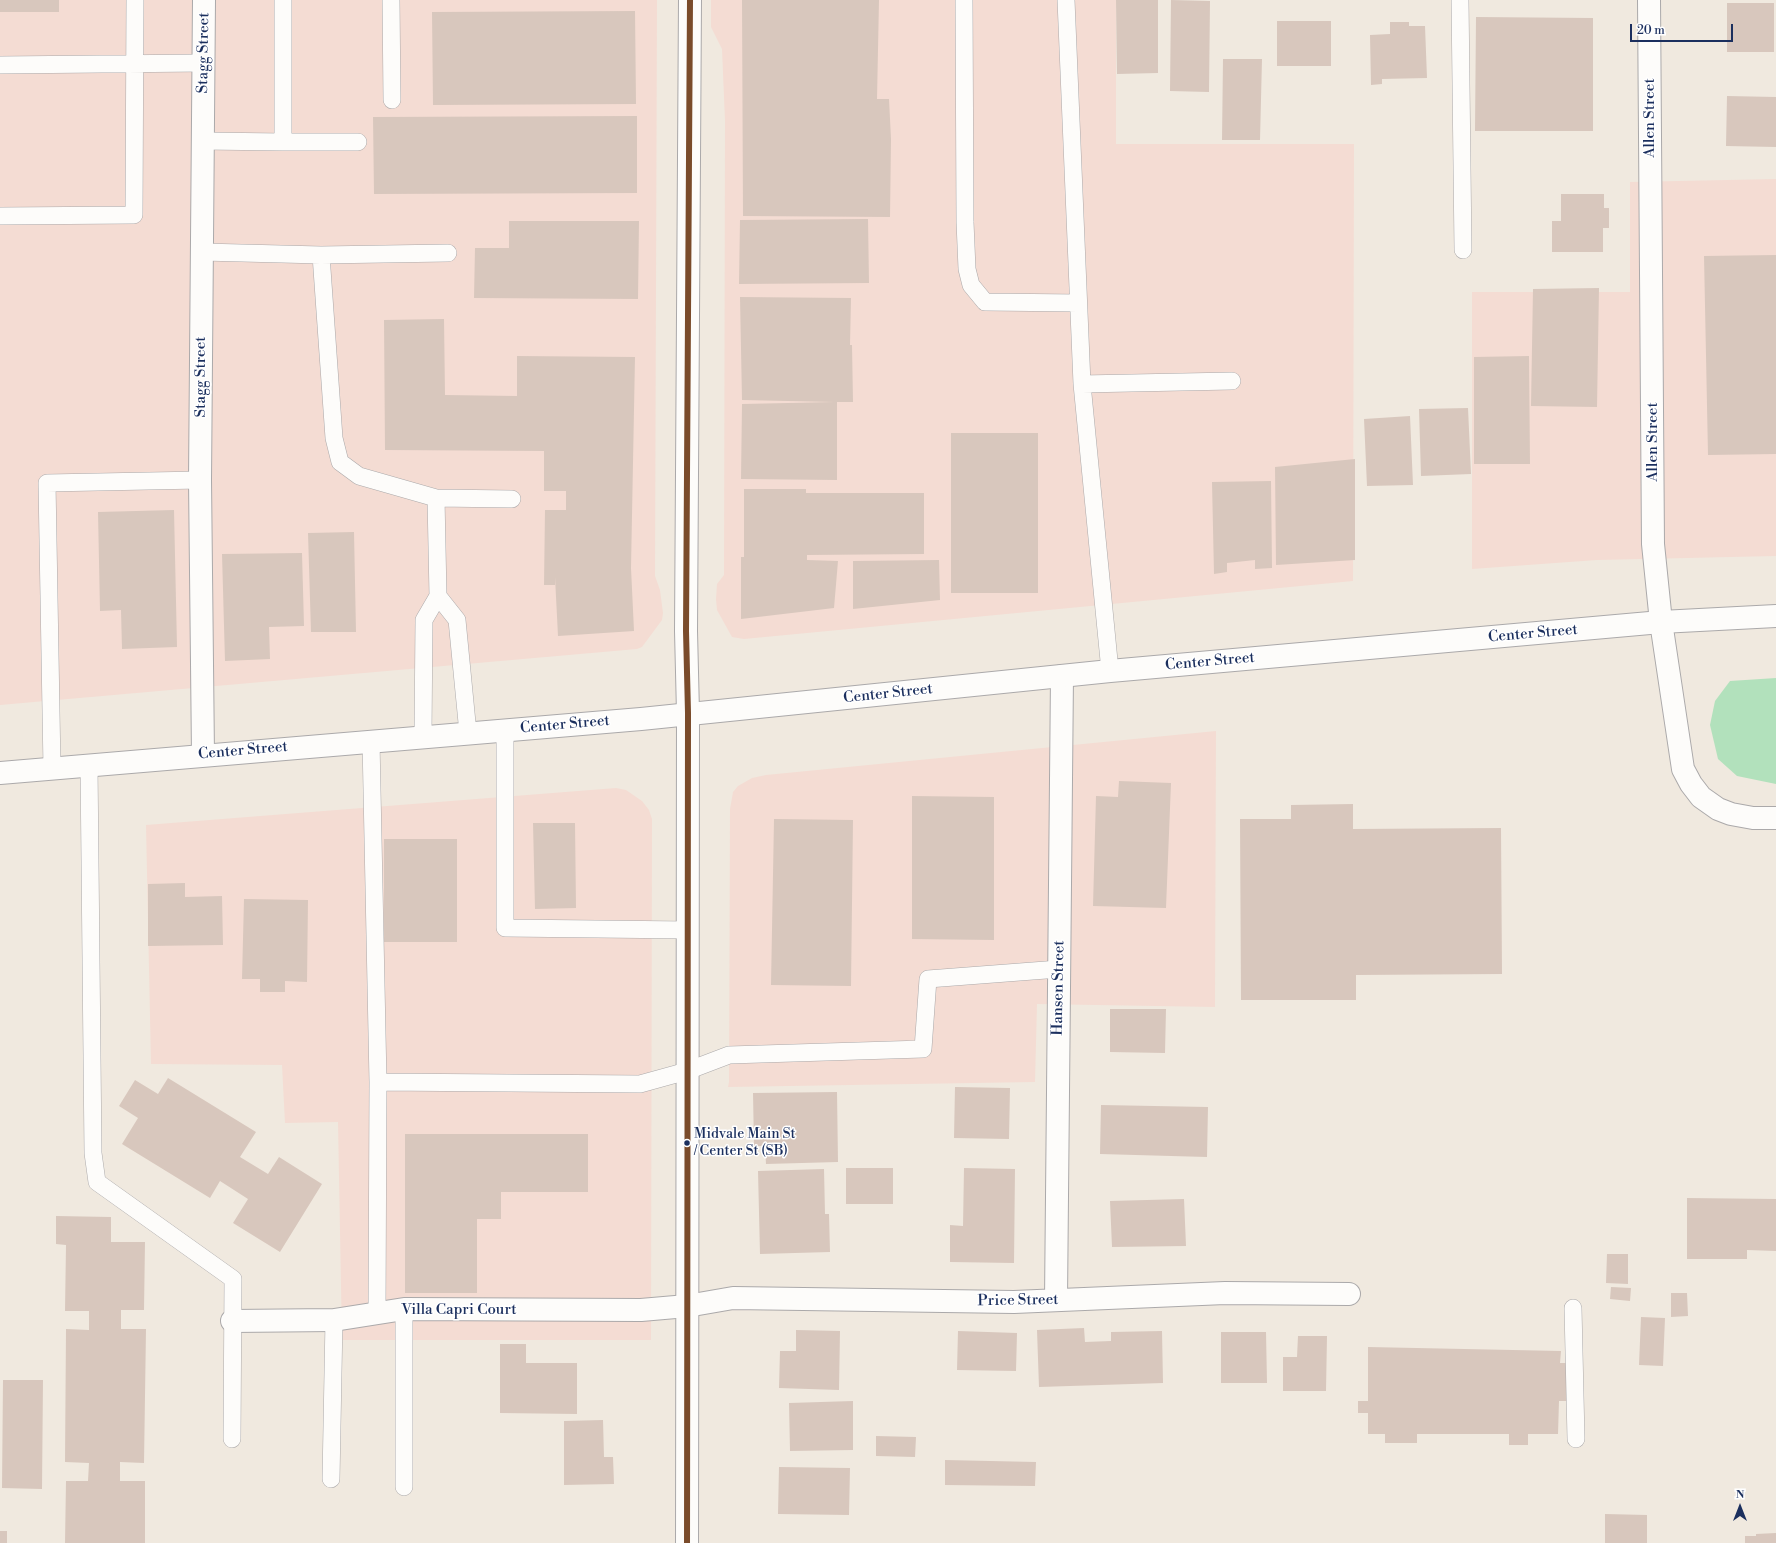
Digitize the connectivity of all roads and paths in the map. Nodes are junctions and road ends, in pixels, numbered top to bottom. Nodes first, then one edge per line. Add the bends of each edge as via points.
1 (135, 0) edge
2 (204, 0) edge
3 (283, 0) edge
4 (392, 0) edge
5 (690, 0) edge
6 (964, 0) edge
7 (1066, 0) edge
8 (1460, 0) edge
9 (1649, 0) edge
10 (135, 64) junction
11 (203, 64) junction
12 (0, 65) edge
13 (392, 100) dead end
14 (203, 141) junction
15 (283, 142) junction
16 (358, 142) dead end
17 (0, 216) edge
18 (1463, 250) dead end
19 (202, 252) junction
20 (448, 253) dead end
21 (321, 254) junction
22 (1078, 303) junction
23 (1232, 381) dead end
24 (1082, 384) junction
25 (200, 480) junction
26 (436, 498) junction
27 (512, 499) dead end
28 (438, 596) junction
29 (1776, 616) edge
30 (1661, 622) junction
31 (1110, 672) junction
32 (1062, 676) junction
33 (688, 713) junction
34 (506, 729) junction
35 (468, 733) junction
36 (423, 736) junction
37 (371, 741) junction
38 (202, 755) junction
39 (89, 765) junction
40 (52, 768) junction
41 (0, 773) edge
42 (1776, 818) edge
43 (688, 930) junction
44 (1059, 969) junction
45 (687, 1071) junction
46 (378, 1082) junction
47 (1349, 1294) dead end
48 (1056, 1300) junction
49 (687, 1306) junction
50 (1573, 1308) dead end
51 (404, 1309) junction
52 (377, 1313) junction
53 (334, 1320) junction
54 (232, 1321) junction
55 (232, 1439) dead end
56 (1576, 1439) dead end
57 (331, 1479) dead end
58 (404, 1487) dead end
59 (687, 1543) edge

1 - 10 lane
2 - 11 street, Stagg Street
3 - 15 lane
4 - 13 lane
5 - 33 street via 686,631
6 - 22 lane via 965,222 967,269 971,286 985,302
7 - 22 lane
8 - 18 lane
9 - 30 street, Allen Street via 1653,544
10 - 11 lane
10 - 12 lane
10 - 17 lane via 134,216
11 - 14 street, Stagg Street
14 - 15 lane
14 - 19 street, Stagg Street
15 - 16 lane
19 - 21 lane
19 - 25 street, Stagg Street
20 - 21 lane
21 - 26 lane via 334,438 340,462 359,476
22 - 24 lane
23 - 24 lane
24 - 31 lane
25 - 38 street, Stagg Street
25 - 40 lane via 47,483
26 - 27 lane
26 - 28 lane
28 - 35 lane via 457,620
28 - 36 lane via 424,620
29 - 30 street, Center Street
30 - 31 street, Center Street
30 - 42 street, Allen Street via 1683,769 1690,784 1718,809 1739,816
31 - 32 street, Center Street
32 - 33 street, Center Street
32 - 44 street, Hansen Street
33 - 34 street, Center Street
33 - 43 street
34 - 35 street, Center Street
34 - 43 lane via 506,928
35 - 36 street, Center Street
36 - 37 street, Center Street
37 - 38 street, Center Street
37 - 46 lane
38 - 39 street, Center Street
39 - 40 street, Center Street
39 - 54 lane via 93,1153 97,1182 233,1280
40 - 41 street, Center Street
43 - 45 street
44 - 45 lane via 928,979 923,1049 729,1055
44 - 48 street, Hansen Street
45 - 46 lane via 640,1084
45 - 49 street
46 - 52 lane
47 - 48 street, Price Street via 1225,1293
48 - 49 street, Price Street via 1014,1302 733,1298
49 - 51 street, Villa Capri Court via 640,1310
49 - 59 street
50 - 56 lane
51 - 52 street, Villa Capri Court
51 - 58 lane
52 - 53 street, Villa Capri Court
53 - 54 street, Villa Capri Court
53 - 57 lane
54 - 55 lane

